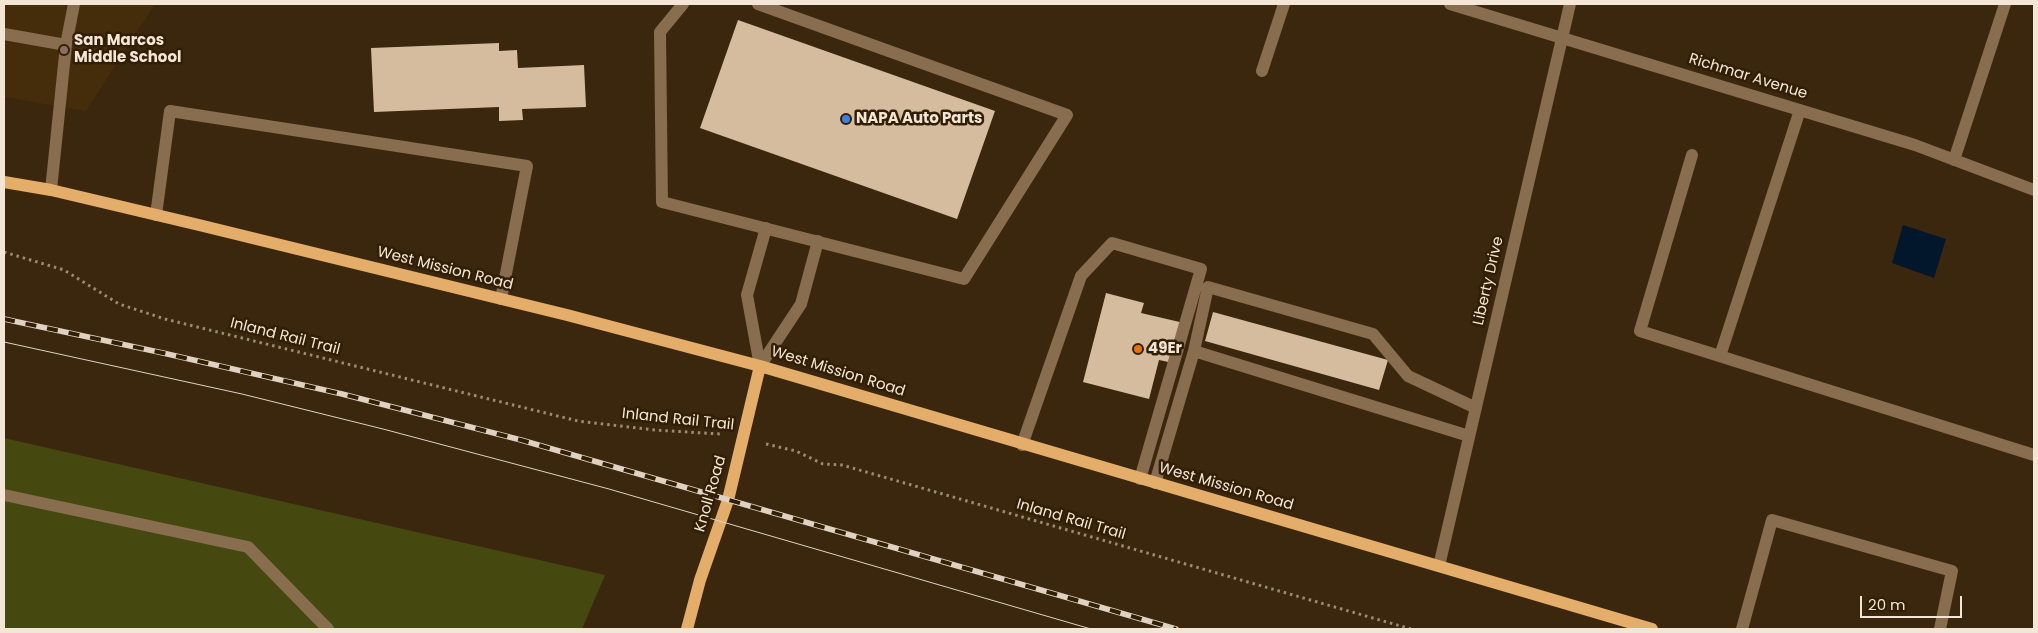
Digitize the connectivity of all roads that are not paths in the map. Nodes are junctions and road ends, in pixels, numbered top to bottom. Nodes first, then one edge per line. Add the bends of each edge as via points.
1 (74, 4) edge
2 (683, 4) edge
3 (758, 4) edge
4 (1284, 4) edge
5 (1450, 4) edge
6 (1570, 4) edge
7 (2005, 4) edge
8 (4, 34) edge
9 (1563, 38) junction
10 (66, 45) junction
11 (1262, 71) dead end
12 (1800, 110) junction
13 (1692, 155) dead end
14 (1954, 160) junction
15 (4, 182) edge
16 (51, 190) junction
17 (2034, 190) edge
18 (156, 215) junction
19 (766, 228) junction
20 (818, 241) junction
21 (501, 299) junction
22 (1194, 351) junction
23 (1720, 356) junction
24 (760, 366) junction
25 (1476, 408) junction
26 (1469, 436) junction
27 (1022, 445) junction
28 (2034, 455) edge
29 (1140, 479) junction
30 (1154, 483) junction
31 (4, 495) edge
32 (1439, 566) junction
33 (328, 629) edge
34 (687, 629) edge
35 (1652, 629) edge
36 (1742, 629) edge
37 (1940, 629) edge

1 - 10 street
2 - 19 street via 660,32 662,202
3 - 20 street via 1067,115 964,279
4 - 11 street
5 - 9 street, Richmar Avenue
6 - 9 street, Liberty Drive
7 - 14 street
8 - 10 street
9 - 12 street, Richmar Avenue
9 - 25 street, Liberty Drive
10 - 16 street
12 - 14 street, Richmar Avenue
12 - 23 street
13 - 23 street via 1640,331
14 - 17 street, Richmar Avenue
15 - 16 main road, West Mission Road
16 - 18 main road, West Mission Road
18 - 21 main road, West Mission Road
18 - 21 street via 170,111 527,166
19 - 20 street
19 - 24 street via 747,295
20 - 24 street via 801,304
21 - 24 main road, West Mission Road
22 - 25 street via 1208,287 1373,334 1408,376
22 - 26 street
22 - 30 street
23 - 28 street
24 - 27 main road, West Mission Road
24 - 34 main road, Knoll Road via 722,522 700,580
25 - 26 street, Liberty Drive
26 - 32 street, Liberty Drive
27 - 29 main road, West Mission Road
27 - 29 street via 1081,276 1112,243 1192,266 1201,269
29 - 30 main road, West Mission Road
30 - 32 main road, West Mission Road
31 - 33 street via 248,547
32 - 35 main road, West Mission Road
36 - 37 street via 1772,520 1952,572

